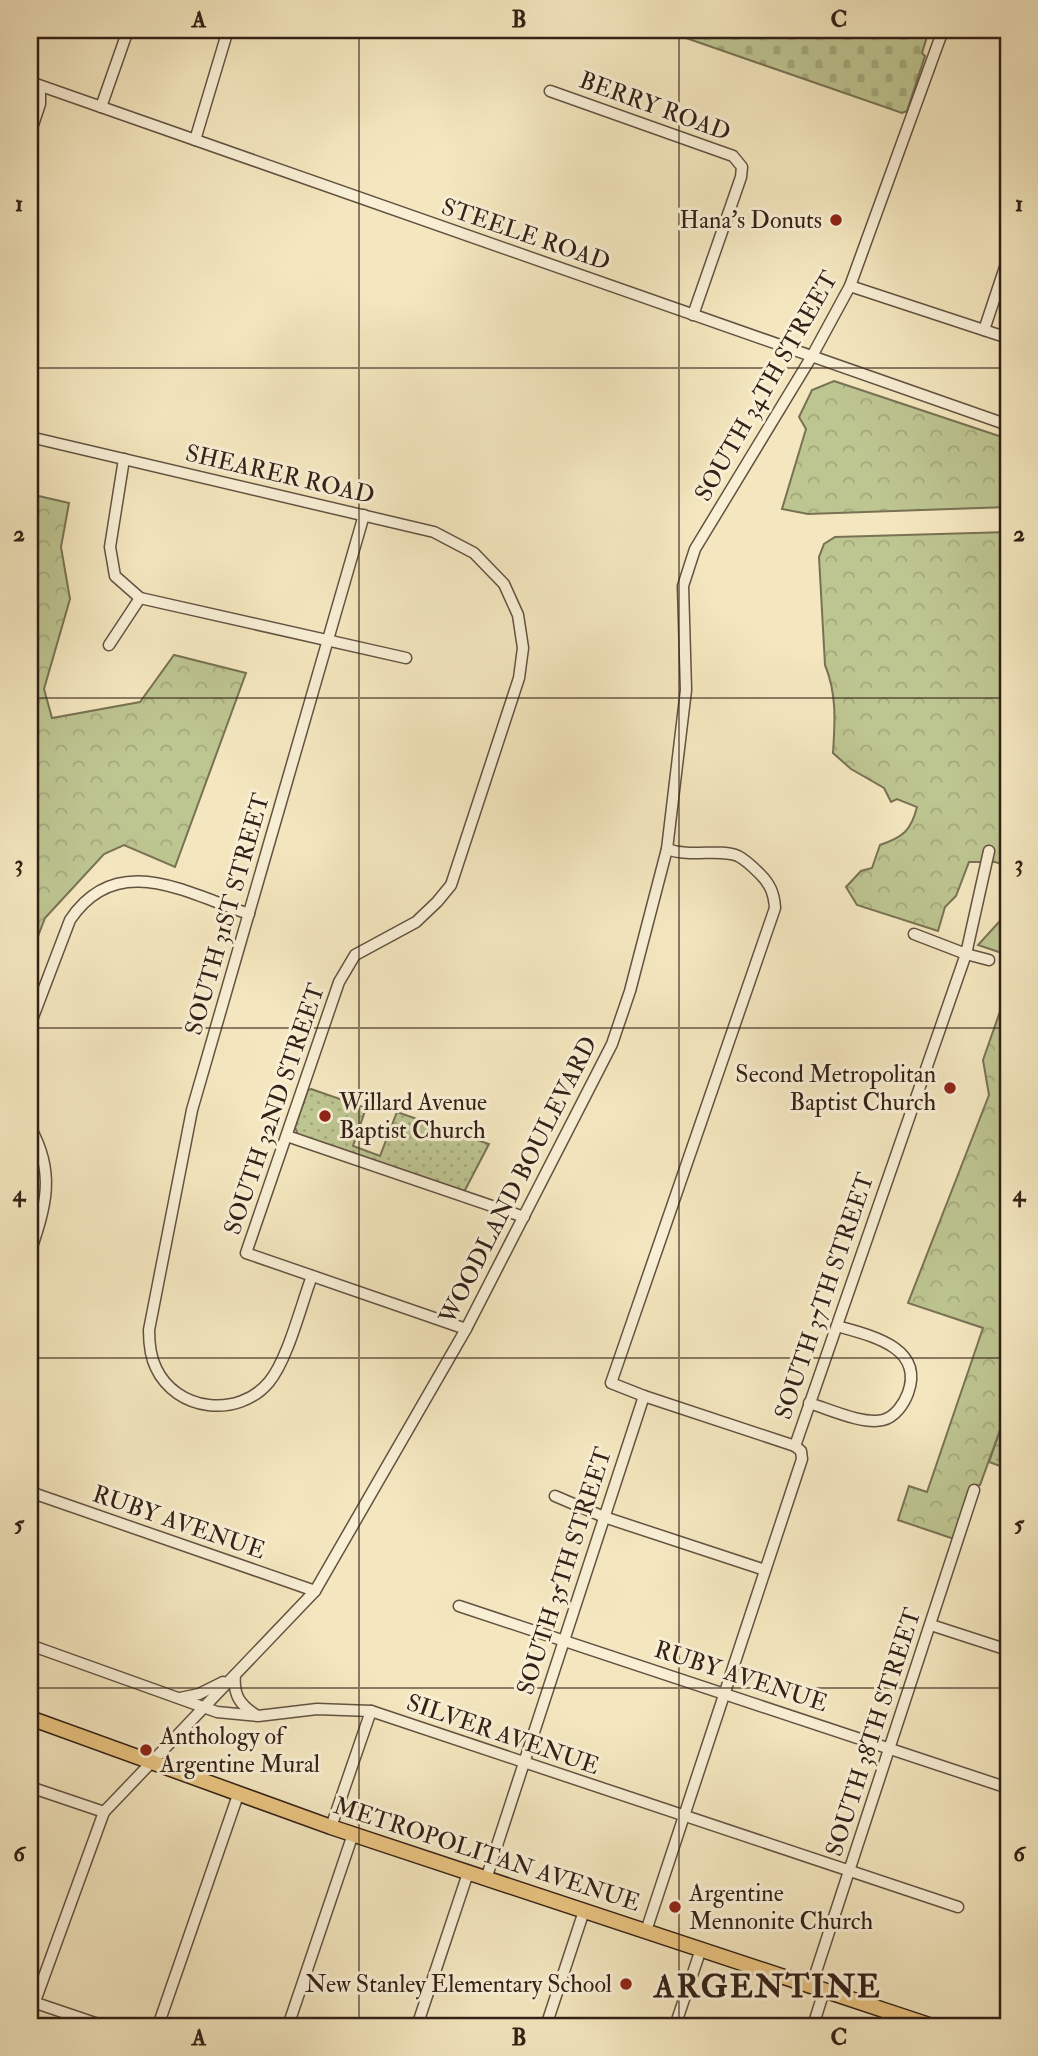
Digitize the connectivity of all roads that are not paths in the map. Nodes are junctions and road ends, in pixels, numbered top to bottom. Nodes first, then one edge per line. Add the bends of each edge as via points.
1 (128, 30) edge
2 (228, 30) edge
3 (943, 30) edge
4 (35, 84) edge
5 (550, 91) dead end
6 (30, 97) edge
7 (100, 107) junction
8 (30, 134) edge
9 (195, 140) junction
10 (1008, 258) edge
11 (850, 286) junction
12 (693, 315) junction
13 (984, 330) junction
14 (1008, 338) edge
15 (812, 356) junction
16 (1008, 425) edge
17 (30, 437) edge
18 (124, 459) junction
19 (364, 515) junction
20 (709, 526) joint
21 (504, 584) joint
22 (141, 598) junction
23 (328, 640) junction
24 (109, 645) dead end
25 (407, 657) dead end
26 (667, 849) junction
27 (989, 851) dead end
28 (250, 914) junction
29 (914, 934) dead end
30 (966, 954) junction
31 (989, 960) dead end
32 (30, 1025) edge
33 (30, 1127) edge
34 (287, 1136) junction
35 (524, 1217) junction
36 (30, 1253) edge
37 (312, 1276) junction
38 (837, 1325) junction
39 (466, 1329) junction
40 (644, 1396) junction
41 (809, 1403) junction
42 (795, 1446) junction
43 (974, 1490) dead end
44 (30, 1492) edge
45 (555, 1496) dead end
46 (604, 1517) junction
47 (765, 1570) junction
48 (315, 1591) junction
49 (459, 1606) dead end
50 (931, 1625) junction
51 (564, 1640) junction
52 (30, 1645) edge
53 (1008, 1650) edge
54 (234, 1675) junction
55 (724, 1693) junction
56 (177, 1698) junction
57 (202, 1708) junction
58 (371, 1712) junction
59 (258, 1716) junction
60 (30, 1718) edge
61 (891, 1748) junction
62 (149, 1763) junction
63 (523, 1764) junction
64 (30, 1787) edge
65 (1008, 1788) edge
66 (238, 1795) junction
67 (104, 1812) junction
68 (684, 1817) junction
69 (331, 1827) junction
70 (353, 1834) junction
71 (850, 1872) junction
72 (468, 1873) junction
73 (486, 1879) junction
74 (958, 1907) dead end
75 (584, 1911) junction
76 (646, 1931) junction
77 (701, 1949) junction
78 (818, 1989) junction
79 (32, 2001) edge
80 (30, 2015) edge
81 (104, 2026) edge
82 (158, 2026) edge
83 (288, 2026) edge
84 (417, 2026) edge
85 (546, 2026) edge
86 (675, 2026) edge
87 (813, 2026) edge
88 (932, 2026) edge

1 - 7 street
2 - 9 street
3 - 11 street, SOUTH 34TH STREET
4 - 6 street
4 - 7 street, STEELE ROAD
4 - 8 street via 40,104
5 - 12 street, BERRY ROAD via 733,156 742,167
7 - 9 street, STEELE ROAD
9 - 12 street, STEELE ROAD
10 - 13 street
11 - 13 street
11 - 15 street, SOUTH 34TH STREET
12 - 15 street, STEELE ROAD
13 - 14 street
15 - 16 street, STEELE ROAD
15 - 20 street, SOUTH 34TH STREET
17 - 18 street, SHEARER ROAD
18 - 19 street, SHEARER ROAD
18 - 22 street via 110,547 115,576
19 - 21 street, SHEARER ROAD via 434,532 474,553
19 - 23 street, SOUTH 31ST STREET
20 - 26 street, WOODLAND BOULEVARD via 690,560 683,586 686,690
21 - 34 street, SOUTH 32ND STREET via 518,615 523,648 519,678 451,885 416,922 355,955 332,998
22 - 23 street
22 - 24 street
23 - 25 street
23 - 28 street, SOUTH 31ST STREET
26 - 35 street, WOODLAND BOULEVARD via 619,1028
26 - 40 street via 739,857 765,879 774,893 775,908 611,1383
27 - 30 street, SOUTH 37TH STREET
28 - 32 street via 163,885 131,880 100,890 78,908 62,938
28 - 37 street, SOUTH 31ST STREET via 192,1111 149,1330 156,1368 175,1393 193,1403 232,1405 254,1395 270,1381 281,1362
29 - 30 street
30 - 31 street
30 - 38 street, SOUTH 37TH STREET
33 - 36 street via 47,1178 42,1217
34 - 35 street
34 - 37 street, SOUTH 32ND STREET via 246,1253
35 - 39 street, WOODLAND BOULEVARD
37 - 39 street
38 - 41 street, SOUTH 37TH STREET
38 - 41 street via 879,1338 897,1349 911,1373 911,1385 903,1405 883,1420 862,1419
39 - 48 street, WOODLAND BOULEVARD
40 - 42 street
40 - 46 street, SOUTH 35TH STREET
41 - 42 street, SOUTH 37TH STREET
42 - 47 street, SOUTH 37TH STREET via 802,1459
43 - 50 street, SOUTH 38TH STREET
44 - 48 street, RUBY AVENUE
45 - 46 street
46 - 47 street
46 - 51 street, SOUTH 35TH STREET
47 - 55 street, SOUTH 37TH STREET
48 - 54 street, WOODLAND BOULEVARD
49 - 51 street, RUBY AVENUE
50 - 53 street
50 - 61 street, SOUTH 38TH STREET
51 - 55 street, RUBY AVENUE
51 - 63 street, SOUTH 35TH STREET
52 - 56 street, SILVER AVENUE
54 - 56 street via 199,1694
54 - 57 street, WOODLAND BOULEVARD
54 - 59 street via 235,1695
55 - 61 street, RUBY AVENUE
55 - 68 street, SOUTH 37TH STREET
56 - 57 street, SILVER AVENUE
57 - 59 street, SILVER AVENUE
57 - 62 street, WOODLAND BOULEVARD
58 - 59 street, SILVER AVENUE via 317,1709
58 - 63 street, SILVER AVENUE
58 - 69 street
60 - 62 main road, METROPOLITAN AVENUE
61 - 65 street, RUBY AVENUE
61 - 71 street, SOUTH 38TH STREET
62 - 66 main road, METROPOLITAN AVENUE
62 - 67 street
63 - 68 street, SILVER AVENUE
63 - 73 street, SOUTH 35TH STREET
64 - 67 street
66 - 69 main road, METROPOLITAN AVENUE
66 - 82 street
67 - 79 street
68 - 71 street, SILVER AVENUE
68 - 76 street, SOUTH 37TH STREET
69 - 70 main road, METROPOLITAN AVENUE
70 - 72 main road, METROPOLITAN AVENUE
70 - 83 street
71 - 74 street, SILVER AVENUE
71 - 78 street, SOUTH 38TH STREET
72 - 73 main road, METROPOLITAN AVENUE
72 - 84 street
73 - 75 main road, METROPOLITAN AVENUE
75 - 76 main road, METROPOLITAN AVENUE
75 - 85 street
76 - 77 main road, METROPOLITAN AVENUE
77 - 78 main road, METROPOLITAN AVENUE
77 - 86 street
78 - 87 street, SOUTH 38TH STREET
78 - 88 main road, METROPOLITAN AVENUE
79 - 80 street
79 - 81 street

